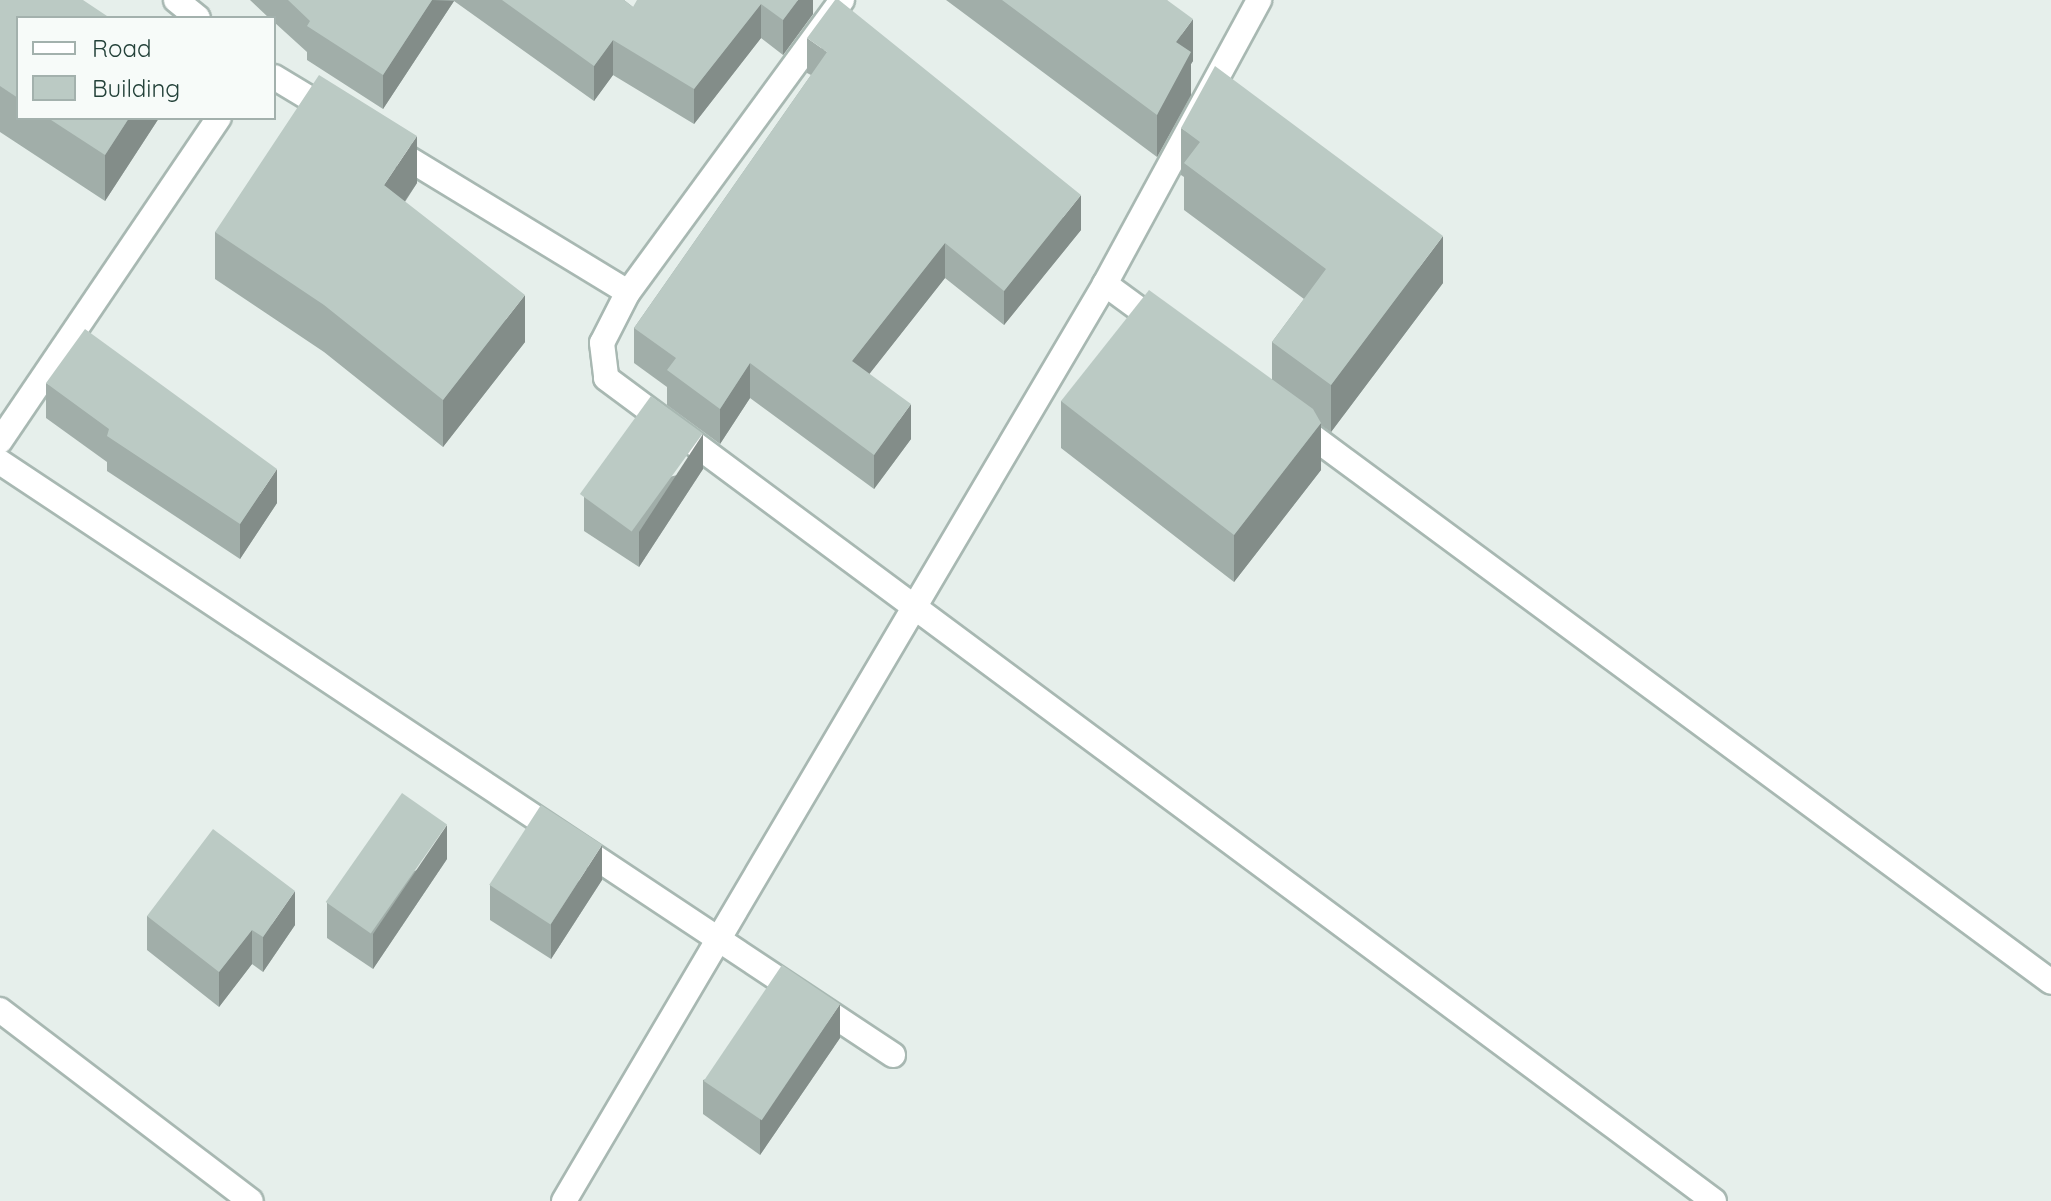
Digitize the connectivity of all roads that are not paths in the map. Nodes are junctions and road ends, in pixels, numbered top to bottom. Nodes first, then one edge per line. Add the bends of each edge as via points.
1 (176, 0) edge
2 (842, 0) edge
3 (1259, 0) edge
4 (196, 16) edge
5 (276, 78) edge
6 (218, 120) edge
7 (1105, 284) junction
8 (628, 292) junction
9 (1182, 341) edge
10 (1271, 407) edge
11 (0, 441) edge
12 (0, 462) edge
13 (914, 608) junction
14 (717, 942) junction
15 (2051, 982) edge
16 (0, 1010) edge
17 (893, 1055) dead end
18 (251, 1201) edge
19 (564, 1201) edge
20 (1714, 1201) edge

1 - 4 street
2 - 8 street
3 - 7 street
5 - 8 street
6 - 11 street
7 - 9 street
7 - 13 street
8 - 13 street via 602,343 606,378
10 - 15 street
12 - 14 street
13 - 14 street
13 - 20 street
14 - 17 street
14 - 19 street
16 - 18 street

